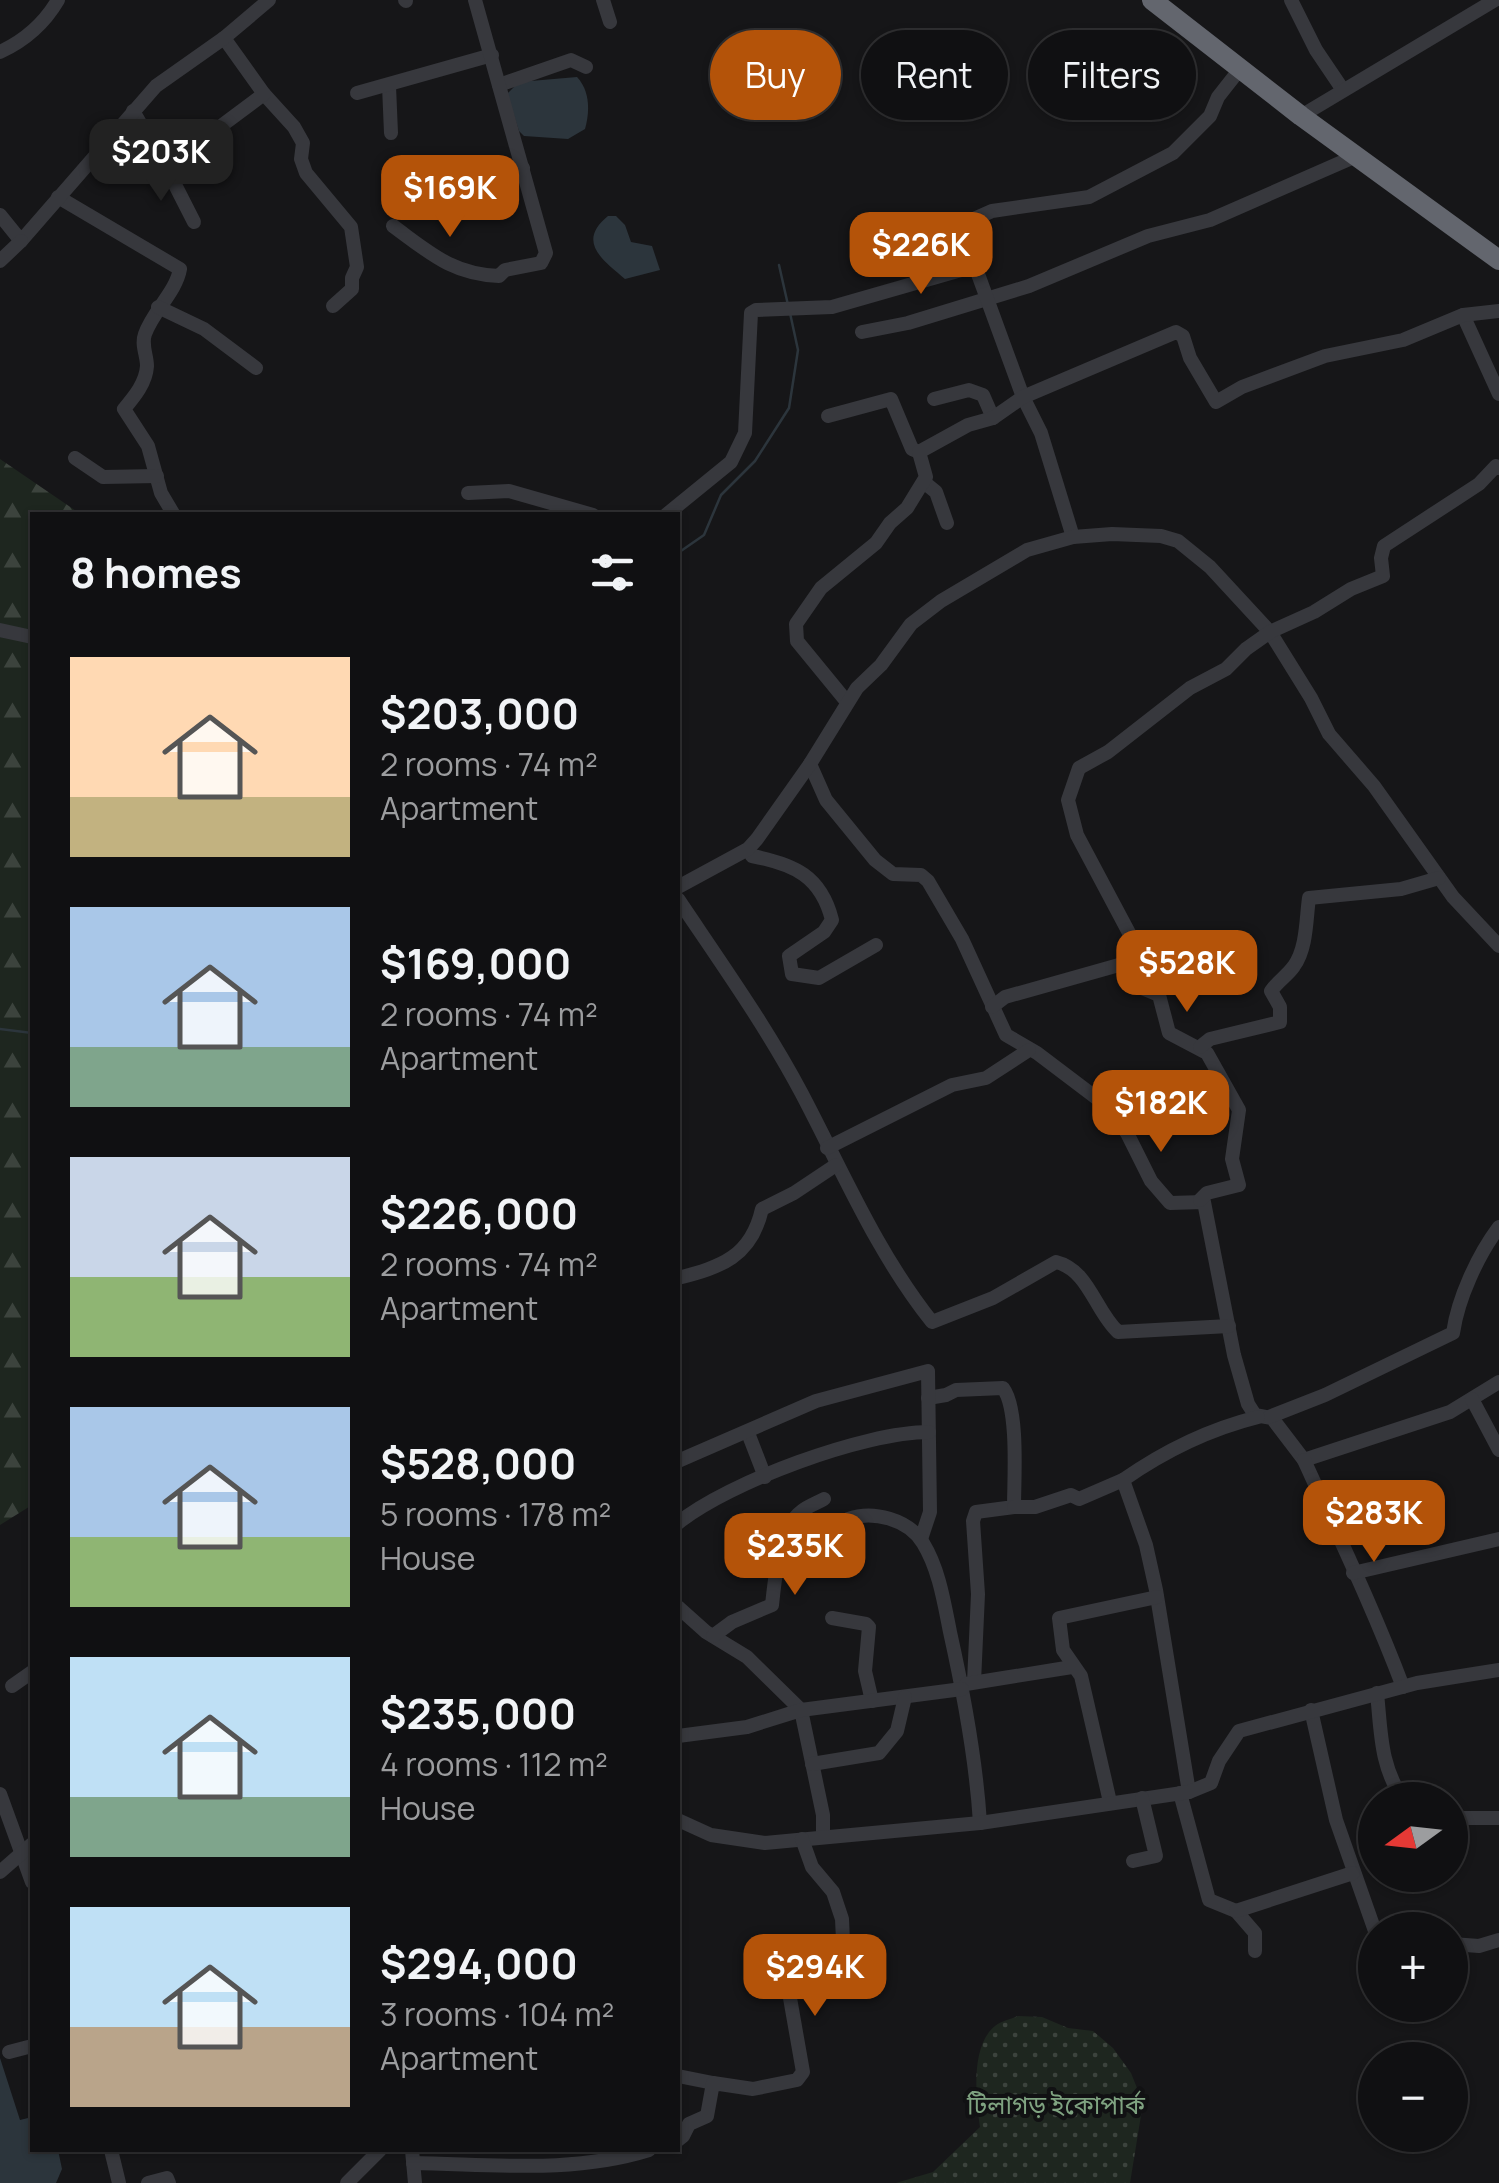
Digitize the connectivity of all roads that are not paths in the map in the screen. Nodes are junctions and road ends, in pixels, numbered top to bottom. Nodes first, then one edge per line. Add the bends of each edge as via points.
1 (58, 0) edge
2 (269, 0) edge
3 (476, 0) edge
4 (603, 0) edge
5 (1291, 0) edge
6 (1495, 0) edge
7 (1154, 1) edge
8 (610, 22) dead end
9 (224, 38) junction
10 (0, 52) edge
11 (492, 55) junction
12 (586, 68) dead end
13 (1240, 69) junction
14 (499, 85) junction
15 (390, 86) junction
16 (1343, 90) junction
17 (356, 93) dead end
18 (264, 94) junction
19 (133, 111) junction
20 (1301, 116) junction
21 (391, 133) dead end
22 (1356, 156) junction
23 (166, 167) junction
24 (523, 168) junction
25 (490, 177) dead end
26 (58, 196) junction
27 (0, 215) edge
28 (194, 222) dead end
29 (393, 226) dead end
30 (21, 240) junction
31 (1499, 260) edge
32 (0, 261) edge
33 (975, 266) junction
34 (989, 299) junction
35 (334, 306) dead end
36 (158, 307) junction
37 (1499, 310) edge
38 (1462, 315) junction
39 (862, 332) dead end
40 (256, 368) dead end
41 (1499, 394) edge
42 (1023, 397) junction
43 (934, 398) dead end
44 (828, 416) dead end
45 (993, 418) junction
46 (919, 452) junction
47 (75, 458) dead end
48 (1499, 468) edge
49 (157, 476) junction
50 (925, 483) junction
51 (468, 493) dead end
52 (172, 512) edge
53 (582, 512) edge
54 (670, 512) edge
55 (947, 523) dead end
56 (1073, 537) junction
57 (0, 630) edge
58 (1270, 632) junction
59 (30, 637) edge
60 (847, 702) junction
61 (810, 764) junction
62 (748, 849) junction
63 (1438, 878) junction
64 (680, 886) edge
65 (680, 902) edge
66 (876, 946) dead end
67 (1499, 946) edge
68 (1126, 963) junction
69 (992, 1007) junction
70 (1200, 1047) junction
71 (1029, 1050) junction
72 (827, 1148) junction
73 (836, 1164) junction
74 (1200, 1200) junction
75 (1499, 1227) edge
76 (680, 1277) edge
77 (1228, 1326) junction
78 (1499, 1382) edge
79 (928, 1398) junction
80 (1472, 1399) junction
81 (1264, 1417) junction
82 (929, 1432) junction
83 (748, 1433) junction
84 (1499, 1450) edge
85 (680, 1460) edge
86 (1304, 1460) junction
87 (765, 1477) junction
88 (1123, 1480) junction
89 (824, 1499) dead end
90 (1014, 1507) junction
91 (680, 1521) edge
92 (921, 1539) junction
93 (1499, 1540) edge
94 (782, 1548) junction
95 (1353, 1573) junction
96 (1157, 1597) junction
97 (680, 1609) edge
98 (832, 1618) dead end
99 (713, 1636) junction
100 (1072, 1667) junction
101 (1499, 1670) edge
102 (30, 1673) edge
103 (12, 1686) dead end
104 (965, 1686) junction
105 (1403, 1687) junction
106 (1377, 1693) junction
107 (905, 1696) junction
108 (872, 1701) junction
109 (801, 1710) junction
110 (1311, 1710) junction
111 (680, 1736) edge
112 (812, 1764) junction
113 (1394, 1782) edge
114 (1184, 1793) junction
115 (0, 1794) edge
116 (1142, 1798) junction
117 (1110, 1802) junction
118 (1468, 1818) edge
119 (1499, 1818) edge
120 (680, 1821) edge
121 (980, 1823) junction
122 (823, 1837) junction
123 (802, 1839) junction
124 (27, 1849) edge
125 (1133, 1862) dead end
126 (0, 1872) edge
127 (1353, 1873) junction
128 (1236, 1911) junction
129 (1368, 1912) edge
130 (1499, 1940) edge
131 (1468, 1945) edge
132 (1255, 1951) dead end
133 (30, 2047) edge
134 (9, 2052) dead end
135 (680, 2076) edge
136 (712, 2083) junction
137 (680, 2138) edge
138 (111, 2152) edge
139 (378, 2152) edge
140 (639, 2152) edge
141 (412, 2157) edge
142 (119, 2183) edge
143 (148, 2183) edge
144 (169, 2183) edge
145 (347, 2183) edge
146 (414, 2183) edge

1 - 10 street via 28,36
2 - 9 street
3 - 11 street
4 - 8 street
5 - 16 street
6 - 16 street
7 - 13 highway
9 - 18 street
9 - 19 street via 156,86
11 - 14 street
11 - 15 street
12 - 14 street via 571,60
13 - 20 highway
13 - 33 street via 1210,116 1173,153 1089,196 992,211 964,222
14 - 24 street
15 - 17 street
15 - 21 street
16 - 20 street
18 - 23 street
18 - 35 street via 294,127 304,143 303,167 355,237 352,289
19 - 23 street
19 - 26 street
20 - 22 highway
22 - 31 highway
22 - 34 street via 1210,220 1148,236
23 - 28 street
24 - 25 street
24 - 29 street via 546,253 541,263 499,276 471,275
26 - 30 street
26 - 36 street via 180,269
27 - 30 street
30 - 32 street
33 - 34 street
33 - 54 street via 832,307 751,314 746,433 731,462
34 - 39 street
34 - 42 street
36 - 40 street via 204,329
36 - 49 street via 144,336 147,368 124,409 148,446
37 - 38 street
38 - 41 street
38 - 42 street via 1403,340 1325,356 1216,402 1176,332
42 - 45 street
42 - 56 street
43 - 45 street via 969,390 982,395
44 - 46 street via 892,399
45 - 46 street
46 - 50 street
47 - 49 street via 103,477
48 - 58 street via 1384,546 1384,576
49 - 52 street
50 - 55 street via 936,492
50 - 60 street via 876,542 821,588 796,624 797,640
51 - 53 street via 509,491
56 - 58 street via 1178,541
56 - 60 street via 1027,550 941,601 912,624
57 - 59 street
58 - 63 street via 1329,734
58 - 68 street via 1080,768 1068,800 1077,835 1136,946
60 - 61 street
61 - 62 street
61 - 69 street via 826,800 875,860 892,874 928,881
62 - 64 street
62 - 66 street via 752,856 794,866 828,903 832,920 789,956 792,974 819,978
63 - 67 street
63 - 70 street via 1401,889 1308,898 1294,967 1271,991 1280,1022 1210,1038
65 - 72 street via 758,1018
68 - 69 street via 1005,997
68 - 70 street via 1135,985 1159,995 1170,1033
69 - 71 street via 1006,1035
70 - 74 street via 1239,1110 1232,1159 1239,1185
71 - 72 street via 986,1078 952,1085
71 - 74 street via 1106,1106 1170,1204
72 - 73 street
73 - 76 street via 762,1209 757,1230 734,1259
73 - 77 street via 858,1210 932,1322 1056,1262 1088,1286 1118,1332
74 - 77 street via 1208,1209
75 - 81 street via 1458,1302 1453,1333
77 - 81 street via 1248,1404
78 - 80 street
79 - 82 street
79 - 83 street via 928,1371 816,1401
79 - 90 street via 978,1388 1008,1394
80 - 84 street
80 - 86 street
81 - 86 street
81 - 88 street via 1222,1426
82 - 87 street via 840,1447
82 - 92 street via 930,1512
83 - 85 street
83 - 87 street
86 - 95 street
87 - 91 street
88 - 90 street via 1078,1498
88 - 96 street
89 - 94 street via 799,1512
90 - 104 street via 976,1512 973,1521 978,1594
92 - 94 street via 899,1522 862,1514 848,1519 826,1557
92 - 104 street via 935,1566
93 - 95 street
94 - 99 street via 772,1605
95 - 105 street
96 - 100 street via 1058,1618
96 - 114 street
97 - 99 street
98 - 108 street via 868,1627 865,1671
99 - 109 street via 747,1657
100 - 104 street
100 - 117 street via 1080,1676
101 - 105 street
102 - 103 street
104 - 107 street
104 - 121 street
105 - 106 street
106 - 110 street
106 - 113 street via 1381,1747
107 - 108 street
107 - 112 street via 897,1732 879,1753
108 - 109 street
109 - 111 street via 748,1727
109 - 112 street
110 - 114 street via 1239,1731 1211,1784
110 - 127 street
112 - 122 street
114 - 116 street
114 - 128 street via 1209,1900
115 - 124 street
116 - 117 street
116 - 125 street via 1156,1856
117 - 121 street
118 - 119 street
120 - 123 street via 711,1835 765,1843
121 - 122 street
122 - 123 street
123 - 136 street via 842,1919 845,1984 792,1992 803,2072 797,2080 754,2089
124 - 126 street
127 - 128 street
127 - 129 street
128 - 132 street via 1255,1933
130 - 131 street
133 - 134 street
135 - 136 street
136 - 137 street via 706,2116 688,2124
138 - 142 street
139 - 145 street
140 - 141 street via 548,2167
141 - 146 street
143 - 144 street

